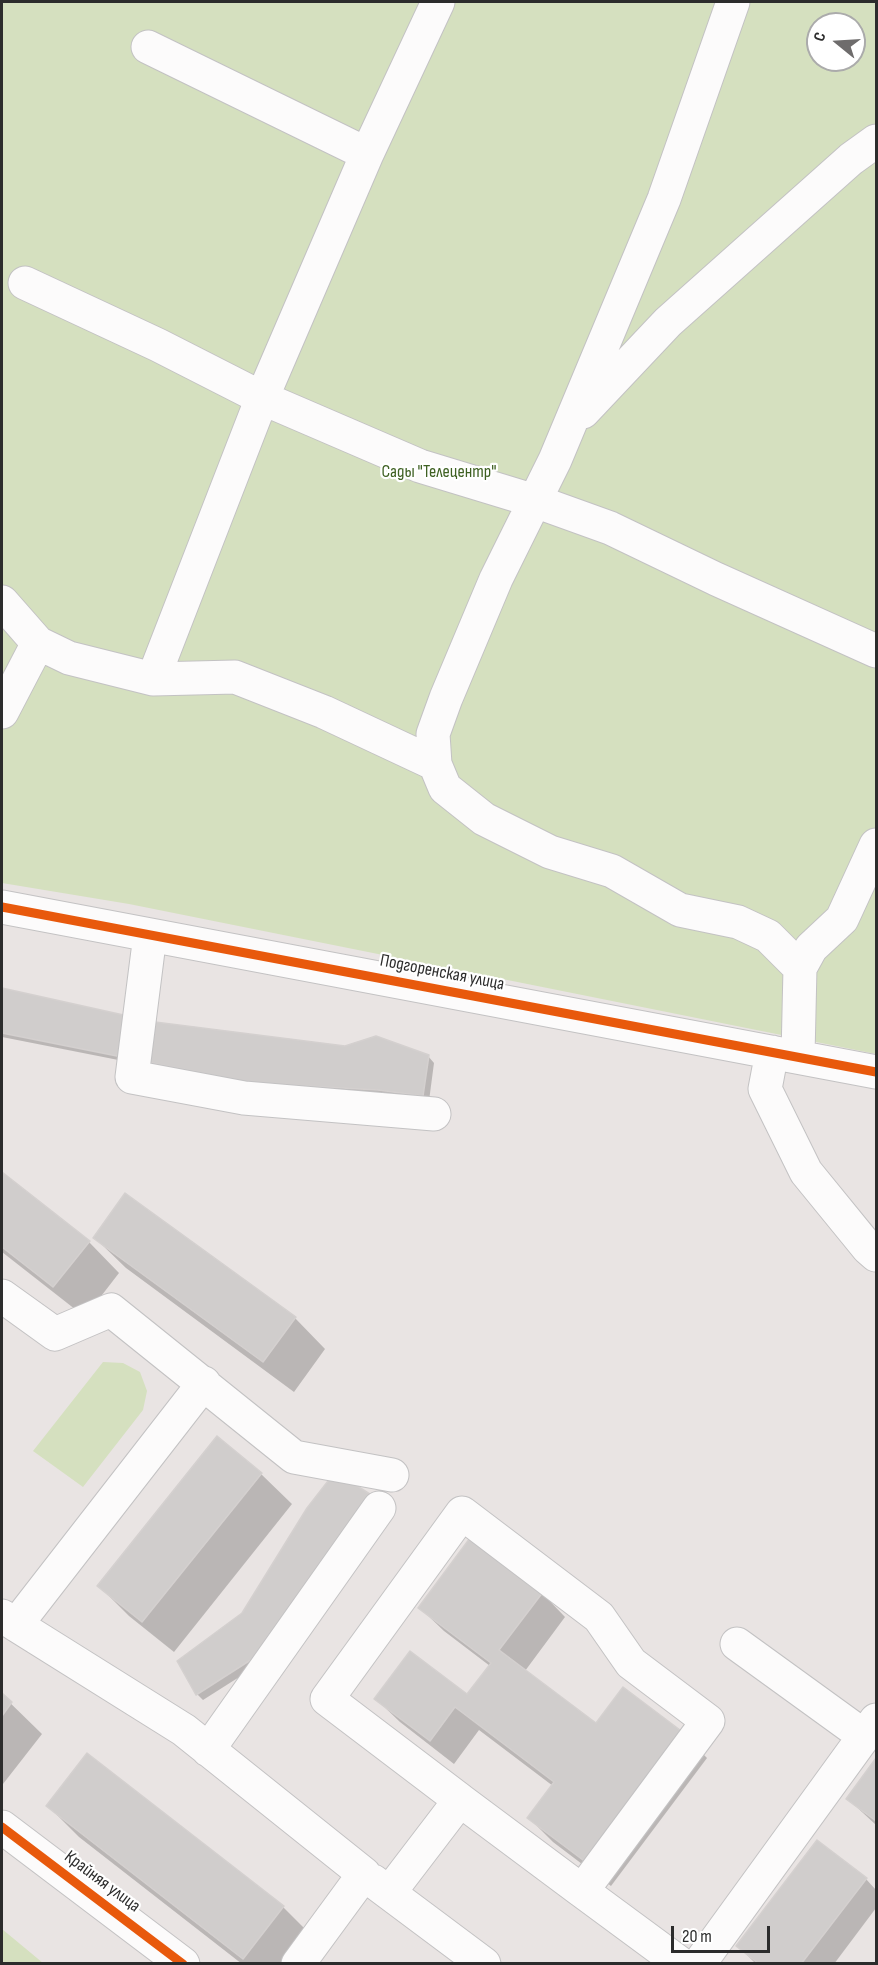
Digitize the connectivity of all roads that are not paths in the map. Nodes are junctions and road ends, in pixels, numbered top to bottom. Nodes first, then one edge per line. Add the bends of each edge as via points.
1 (438, 2) edge
2 (733, 2) edge
3 (148, 47) dead end
4 (876, 141) edge
5 (367, 154) junction
6 (25, 283) dead end
7 (262, 398) junction
8 (569, 427) junction
9 (535, 501) junction
10 (2, 602) edge
11 (38, 643) junction
12 (876, 651) edge
13 (153, 679) junction
14 (2, 712) edge
15 (435, 764) junction
16 (876, 845) edge
17 (2, 907) edge
18 (150, 935) junction
19 (800, 968) junction
20 (785, 1054) junction
21 (876, 1072) edge
22 (434, 1114) dead end
23 (876, 1255) edge
24 (2, 1296) edge
25 (204, 1383) junction
26 (393, 1475) dead end
27 (379, 1508) dead end
28 (9, 1621) edge
29 (737, 1644) dead end
30 (870, 1728) edge
31 (208, 1750) junction
32 (460, 1800) junction
33 (2, 1827) edge
34 (377, 1884) junction
35 (582, 1890) junction
36 (183, 1964) edge
37 (298, 1964) edge
38 (484, 1964) edge
39 (681, 1964) edge
40 (699, 1964) edge

1 - 5 street
2 - 8 street via 664,200
3 - 5 street
4 - 8 street via 668,322
5 - 7 street
6 - 7 street
7 - 9 street via 420,466
7 - 13 street
8 - 9 street
9 - 12 street via 610,528
9 - 15 street via 496,579 446,698 433,734
10 - 11 street
11 - 13 street via 69,657
11 - 14 street
13 - 15 street via 235,677 324,712
15 - 19 street via 445,788 484,819 550,852 612,871 680,910 738,922 768,936
16 - 19 street via 842,918 812,948
17 - 18 street, Подгоренская улица
18 - 20 street, Подгоренская улица
18 - 22 street via 132,1077 244,1098
19 - 20 street
20 - 21 street, Подгоренская улица
20 - 23 street via 765,1089 806,1172
24 - 25 street via 55,1334 111,1310
25 - 26 street via 294,1457
25 - 28 street
27 - 31 street
28 - 31 street via 184,1730
29 - 30 street
30 - 40 street
31 - 34 street
32 - 34 street
32 - 35 street
32 - 35 street via 327,1699 462,1513 599,1617 631,1664 708,1721
33 - 36 street, Крайняя улица
34 - 37 street
34 - 38 street
35 - 39 street

